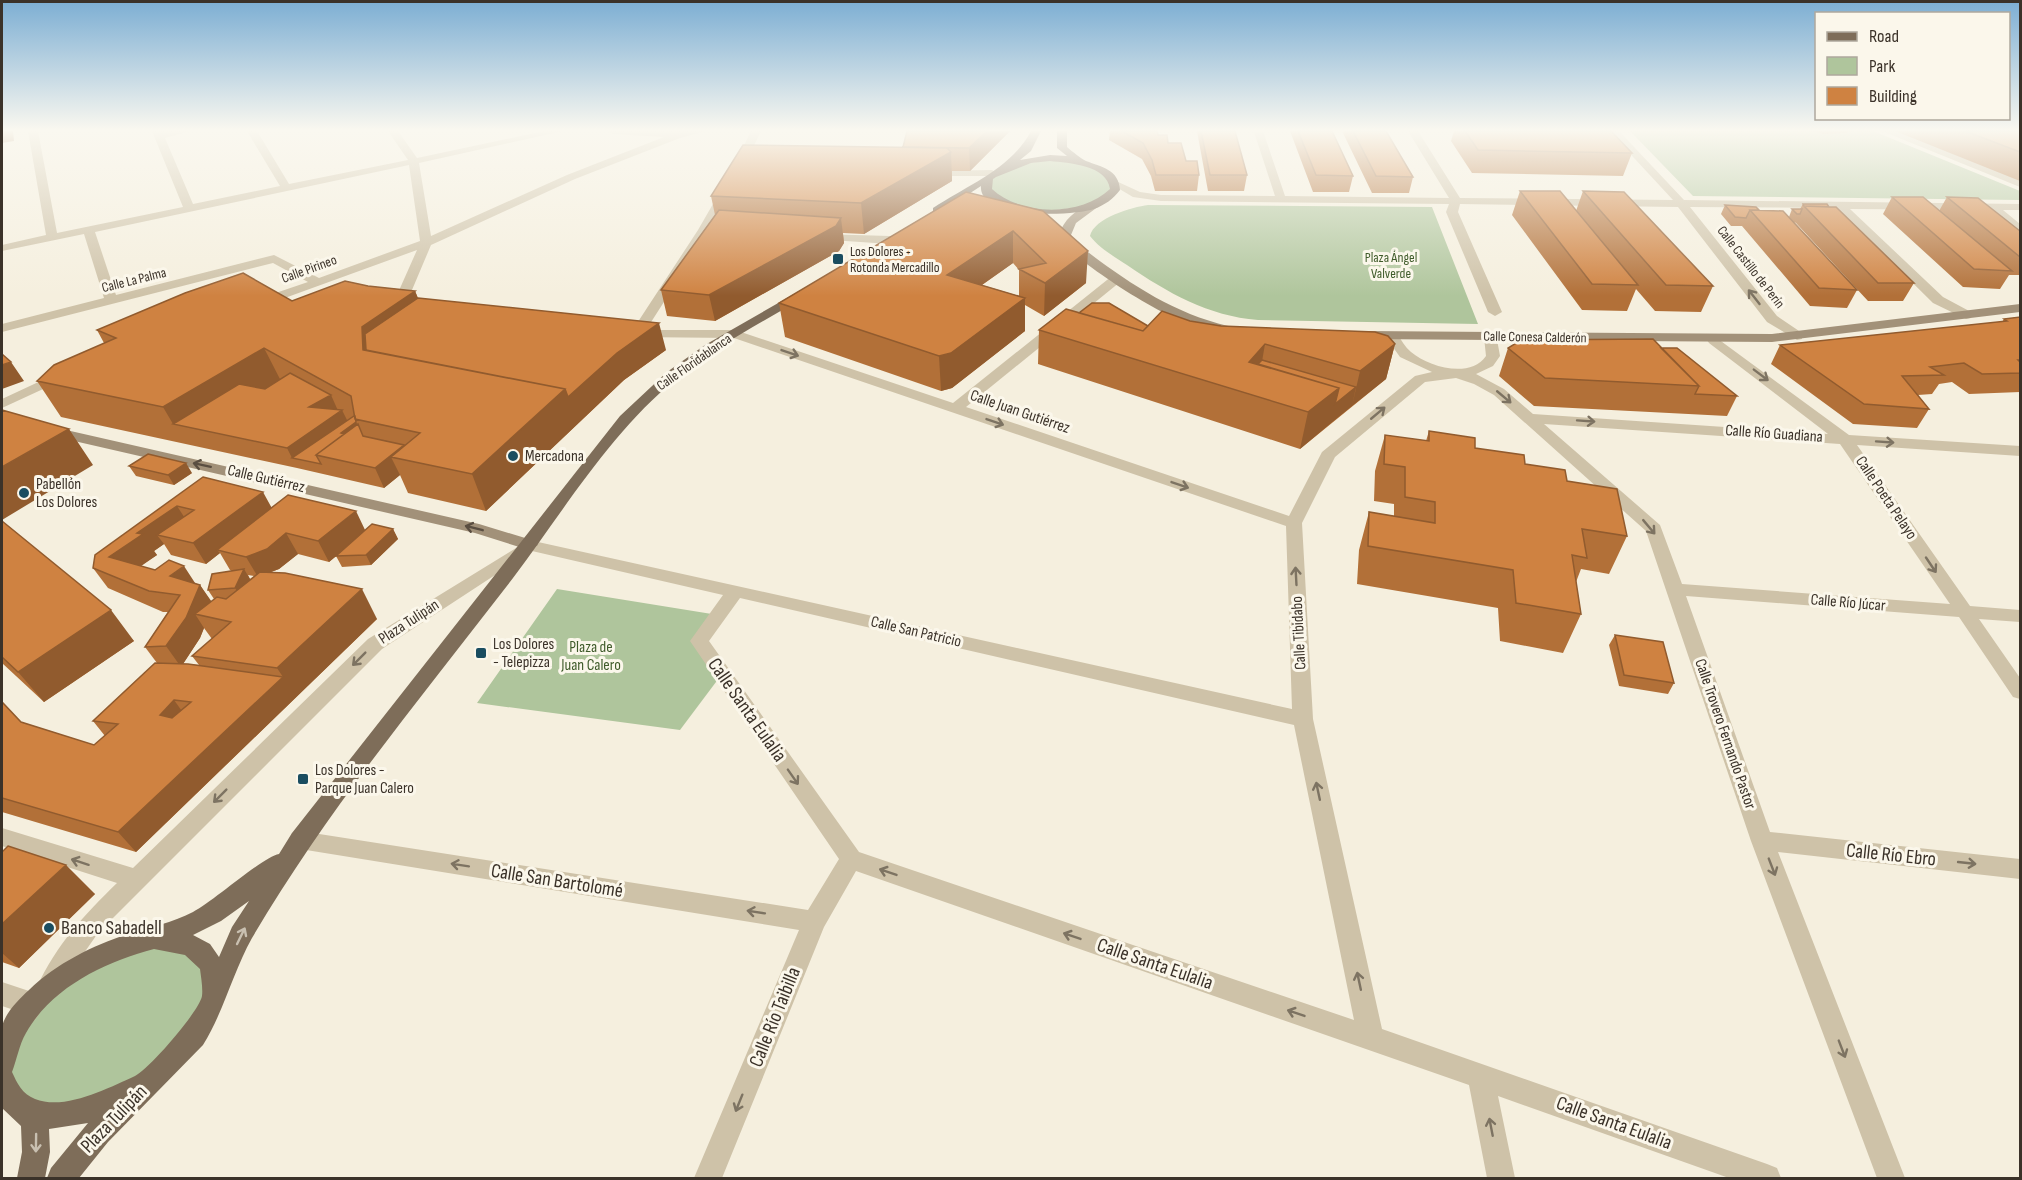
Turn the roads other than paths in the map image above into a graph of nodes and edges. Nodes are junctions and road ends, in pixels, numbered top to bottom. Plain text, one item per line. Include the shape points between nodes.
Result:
1 (43, 186) edge
2 (180, 186) edge
3 (295, 186) edge
4 (418, 186) edge
5 (551, 186) edge
6 (734, 186) edge
7 (975, 186) edge
8 (985, 186) edge
9 (1115, 186) edge
10 (1120, 186) edge
11 (1277, 186) edge
12 (1447, 186) edge
13 (1665, 186) edge
14 (286, 188) joint
15 (1281, 199) junction
16 (1456, 201) junction
17 (1681, 204) junction
18 (1840, 205) junction
19 (987, 206) edge
20 (1093, 206) junction
21 (1014, 207) junction
22 (1992, 207) junction
23 (2020, 207) edge
24 (189, 208) junction
25 (963, 209) edge
26 (2020, 229) edge
27 (88, 230) junction
28 (905, 231) edge
29 (808, 236) edge
30 (52, 237) junction
31 (890, 240) junction
32 (426, 243) junction
33 (1071, 245) junction
34 (2, 248) edge
35 (871, 252) edge
36 (334, 276) junction
37 (1116, 279) junction
38 (318, 282) junction
39 (356, 285) edge
40 (813, 287) edge
41 (111, 301) junction
42 (252, 306) edge
43 (398, 306) edge
44 (2020, 308) edge
45 (1495, 312) dead end
46 (1966, 315) junction
47 (2, 328) edge
48 (1239, 332) edge
49 (637, 334) junction
50 (735, 334) junction
51 (1357, 335) edge
52 (1392, 336) junction
53 (1797, 336) junction
54 (620, 337) edge
55 (1491, 337) junction
56 (1714, 340) junction
57 (77, 370) edge
58 (1452, 373) junction
59 (2, 404) edge
60 (955, 409) junction
61 (1527, 417) junction
62 (34, 428) edge
63 (1845, 439) junction
64 (2020, 451) edge
65 (1294, 523) junction
66 (529, 545) junction
67 (1675, 589) junction
68 (735, 592) junction
69 (1963, 612) junction
70 (2020, 616) edge
71 (2020, 692) edge
72 (1303, 719) junction
73 (2, 837) edge
74 (300, 840) junction
75 (1762, 842) junction
76 (850, 860) junction
77 (2020, 868) edge
78 (136, 879) junction
79 (814, 922) junction
80 (142, 941) junction
81 (2, 994) edge
82 (41, 996) junction
83 (208, 1009) junction
84 (2, 1035) edge
85 (1371, 1039) junction
86 (171, 1062) junction
87 (2, 1063) edge
88 (1481, 1076) junction
89 (2, 1081) edge
90 (15, 1108) edge
91 (31, 1179) edge
92 (61, 1179) edge
93 (708, 1179) edge
94 (1501, 1179) edge
95 (1767, 1179) edge
96 (1891, 1179) edge

1 - 30 street
2 - 24 street
3 - 14 street
4 - 32 street
5 - 32 street, Calle Pirineo
6 - 49 street via 709,231
7 - 25 main road via 927,220
8 - 21 main road via 989,194
9 - 20 main road via 1112,195
10 - 15 street via 1152,198
11 - 15 street
12 - 16 street
13 - 17 street, Calle Castillo de Perín
14 - 24 street
15 - 16 street
16 - 17 street
16 - 45 street via 1452,212
17 - 18 street
53 -> 17 street, Calle Castillo de Perín via 1772,319
18 - 22 street
18 - 46 street via 1938,300
19 - 21 main road
20 - 21 main road via 1054,212
20 - 33 main road via 1077,215 1067,228 1065,235
21 - 33 main road
22 - 23 street
22 - 26 street
24 - 27 street
27 - 30 street
27 - 41 street
28 - 31 main road
29 - 31 street
30 - 34 street
31 - 35 main road
32 - 36 street, Calle Pirineo
32 - 43 street
33 - 37 main road
36 - 38 street, Calle Pirineo
36 - 39 street
37 - 48 main road via 1180,316
37 - 60 street
38 - 41 street, Calle La Palma via 274,259
38 - 42 street, Calle Pirineo
40 - 50 main road, Calle Floridablanca
41 - 47 street, Calle La Palma
44 - 46 main road, Calle Conesa Calderón
46 - 53 main road, Calle Conesa Calderón
49 - 50 street, Calle Juan Gutiérrez
49 - 54 street, Calle Juan Gutiérrez
50 -> 60 street, Calle Juan Gutiérrez
50 - 66 main road, Calle Floridablanca via 672,375 625,419
51 - 52 main road, Calle Conesa Calderón
52 - 55 main road, Calle Conesa Calderón
52 - 58 street via 1398,348 1413,361
53 - 56 main road, Calle Conesa Calderón
55 - 56 main road, Calle Conesa Calderón
55 - 58 street, Calle Tibidabo via 1491,361 1471,371
56 -> 63 street, Calle Poeta Pelayo
57 - 59 street
58 -> 61 street, Calle Trovero Fernando Pastor via 1488,385
65 -> 58 street, Calle Tibidabo via 1328,455 1420,379
60 -> 65 street, Calle Juan Gutiérrez
61 -> 63 street, Calle Río Guadiana
61 -> 67 street, Calle Trovero Fernando Pastor via 1654,529
66 -> 62 main road, Calle Gutiérrez via 456,523
63 -> 64 street, Calle Río Guadiana
63 -> 69 street, Calle Poeta Pelayo
72 -> 65 street, Calle Tibidabo
66 - 68 street, Calle San Patricio
66 - 74 main road, Plaza Tulipán
66 -> 78 street, Plaza Tulipán via 375,644
67 - 69 street, Calle Río Júcar
67 - 75 street, Calle Trovero Fernando Pastor
68 - 72 street, Calle San Patricio
68 -> 76 street, Calle Santa Eulalia via 699,641
69 - 70 street, Calle Río Júcar
69 - 71 street, Calle Poeta Pelayo
85 -> 72 street, Calle Tibidabo
78 -> 73 street
79 -> 74 street, Calle San Bartolomé
74 - 80 main road, Plaza Tulipán via 258,880 220,908 189,926
83 -> 74 main road, Plaza Tulipán via 251,917
75 -> 77 street, Calle Río Ebro
75 -> 96 street, Calle Trovero Fernando Pastor
76 - 79 street, Calle Río Taibilla
85 -> 76 street, Calle Santa Eulalia
78 - 82 street, Plaza Tulipán via 76,941
79 -> 93 street, Calle Río Taibilla
80 - 82 main road, Plaza Tulipán via 90,960
80 - 83 main road, Plaza Tulipán via 174,940 198,949 205,956 214,973 214,994
81 - 82 street
82 - 84 street, Plaza Tulipán
82 - 87 main road, Plaza Tulipán via 12,1033
83 - 86 main road, Plaza Tulipán via 194,1036
85 - 88 street, Calle Santa Eulalia
86 - 90 main road, Plaza Tulipán via 140,1086 90,1109 52,1116
86 - 92 main road, Plaza Tulipán via 98,1132
94 -> 88 street
88 - 95 street, Calle Santa Eulalia
89 - 90 main road
90 -> 91 main road via 32,1117 38,1138

